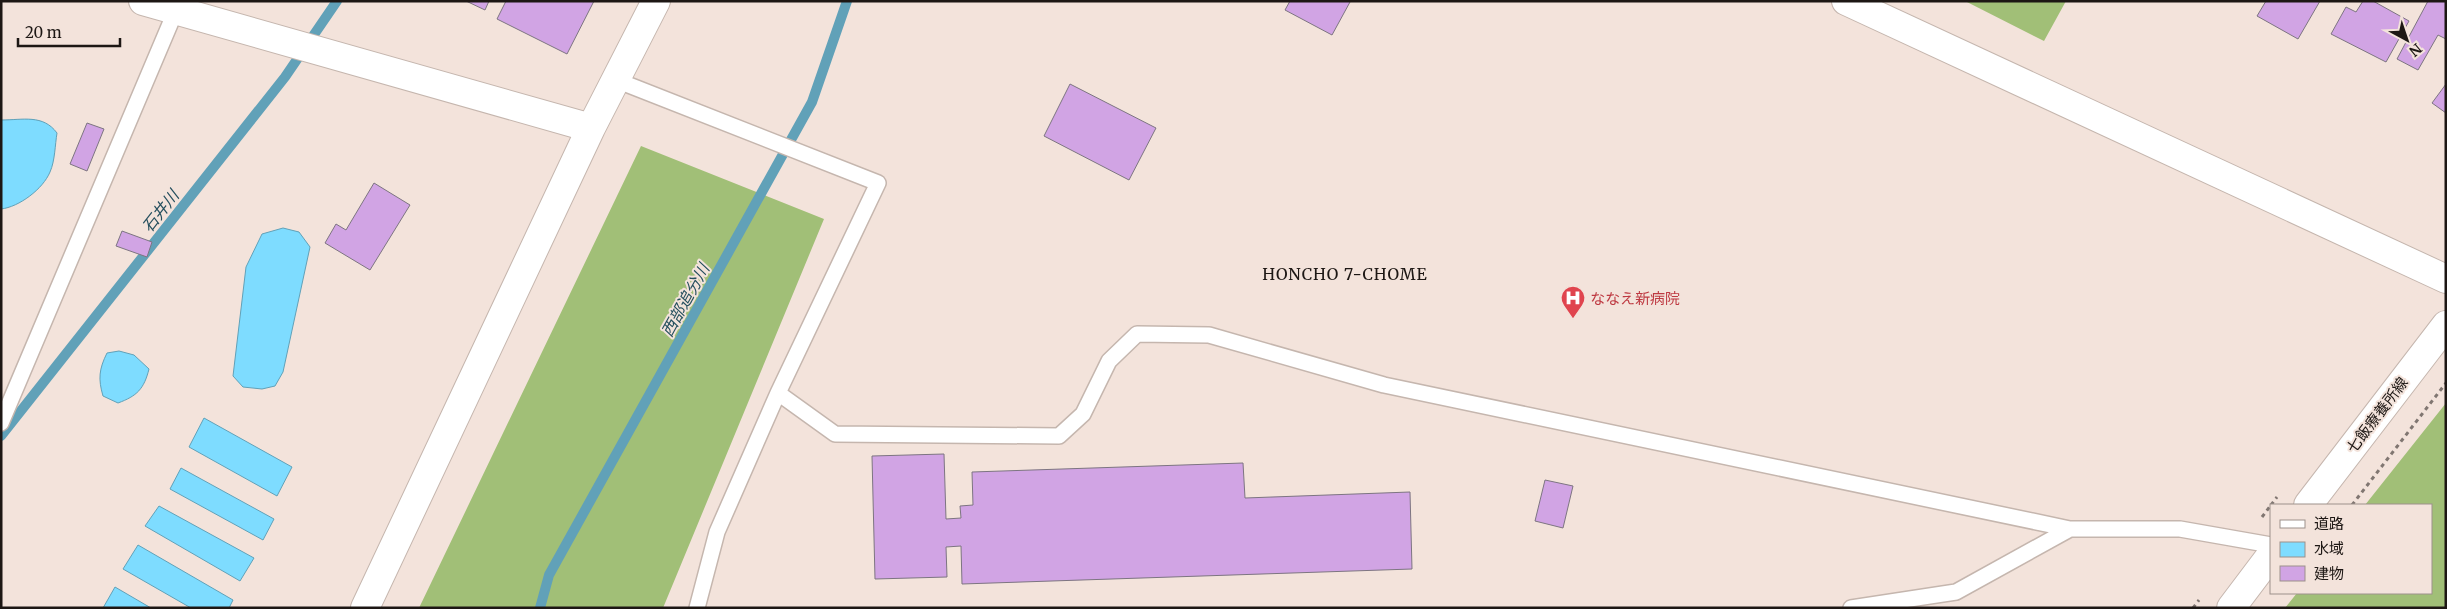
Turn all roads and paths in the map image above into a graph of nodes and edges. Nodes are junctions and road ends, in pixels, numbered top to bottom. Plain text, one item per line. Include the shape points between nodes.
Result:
1 (144, 1) edge
2 (656, 1) edge
3 (1846, 1) edge
4 (176, 10) junction
5 (616, 80) junction
6 (591, 128) junction
7 (2446, 279) edge
8 (2446, 325) edge
9 (2446, 383) edge
10 (778, 393) junction
11 (1, 423) edge
12 (2309, 504) edge
13 (2353, 504) edge
14 (2070, 529) junction
15 (2270, 545) edge
16 (2270, 555) edge
17 (365, 608) edge
18 (697, 608) edge
19 (1851, 608) edge
20 (2231, 608) edge

1 - 4 street
2 - 5 street
3 - 7 street
4 - 6 street
4 - 11 lane
5 - 6 street
5 - 10 lane via 878,183
6 - 17 street
8 - 12 street, 七飯療養所線
9 - 13 path
10 - 14 lane via 835,434 1059,436 1083,414 1109,361 1137,334 1210,335 1384,385
10 - 18 lane via 717,532
14 - 15 lane via 2180,529
14 - 19 lane via 1956,592
16 - 20 street

